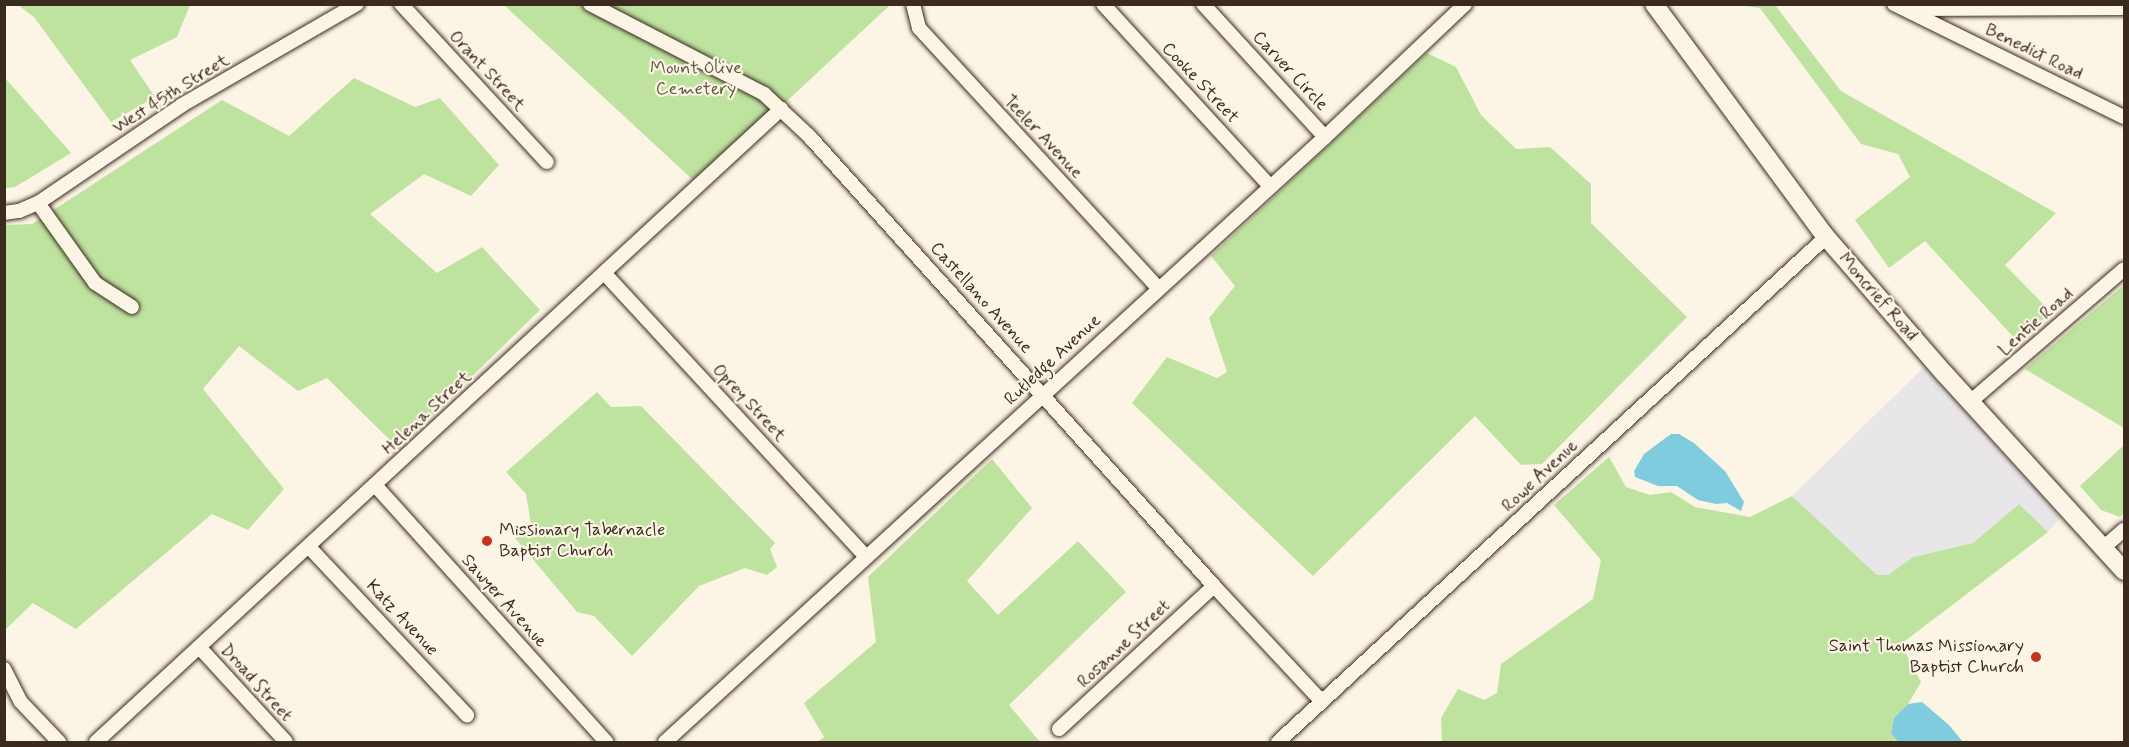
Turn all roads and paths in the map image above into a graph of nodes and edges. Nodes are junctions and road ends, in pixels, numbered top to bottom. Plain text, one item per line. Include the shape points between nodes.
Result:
1 (357, 4) edge
2 (401, 4) edge
3 (590, 4) edge
4 (913, 4) edge
5 (1103, 4) edge
6 (1203, 4) edge
7 (1465, 4) edge
8 (1654, 4) edge
9 (1900, 7) edge
10 (2124, 8) edge
11 (781, 109) junction
12 (2124, 117) edge
13 (1325, 136) junction
14 (546, 162) dead end
15 (1270, 186) junction
16 (38, 203) junction
17 (4, 213) edge
18 (1826, 237) junction
19 (2124, 269) edge
20 (604, 274) junction
21 (1158, 288) junction
22 (132, 307) dead end
23 (1044, 393) junction
24 (1970, 402) junction
25 (375, 485) junction
26 (2124, 530) edge
27 (309, 547) junction
28 (2103, 548) junction
29 (866, 557) junction
30 (2124, 571) edge
31 (1214, 586) junction
32 (200, 648) junction
33 (4, 669) edge
34 (1322, 702) junction
35 (467, 715) dead end
36 (1059, 729) dead end
37 (59, 742) edge
38 (96, 742) edge
39 (286, 742) edge
40 (606, 742) edge
41 (665, 742) edge
42 (1278, 742) edge

1 - 16 street, West 45th Street via 182,105
2 - 14 street, Orant Street
3 - 11 street, Castellano Avenue via 764,94
4 - 21 street, Teeler Avenue via 919,28
5 - 15 street, Cooke Street
6 - 13 street, Carver Circle
7 - 13 street, Rutledge Avenue
8 - 18 main road, Moncrief Road
9 - 10 street
9 - 12 street, Benedict Road
11 - 20 street, Helena Street
11 - 23 street, Castellano Avenue
13 - 15 street, Rutledge Avenue
15 - 21 street, Rutledge Avenue
16 - 17 street, West 45th Street
16 - 22 street via 95,283
18 - 24 main road, Moncrief Road
18 - 34 street, Rowe Avenue
19 - 24 street, Lentie Road
20 - 25 street, Helena Street
20 - 29 street, Oprey Street
21 - 23 street, Rutledge Avenue
23 - 29 street, Rutledge Avenue
23 - 31 street, Castellano Avenue
24 - 28 main road, Moncrief Road
25 - 27 street, Helena Street
25 - 40 street, Sawyer Avenue
26 - 28 street
27 - 32 street, Helena Street
27 - 35 street, Katz Avenue
28 - 30 main road, Moncrief Road
29 - 41 street, Rutledge Avenue
31 - 34 street, Castellano Avenue
31 - 36 street, Rosanne Street
32 - 38 street, Helena Street
32 - 39 street, Droad Street
33 - 37 street via 20,701
34 - 42 street, Rowe Avenue

